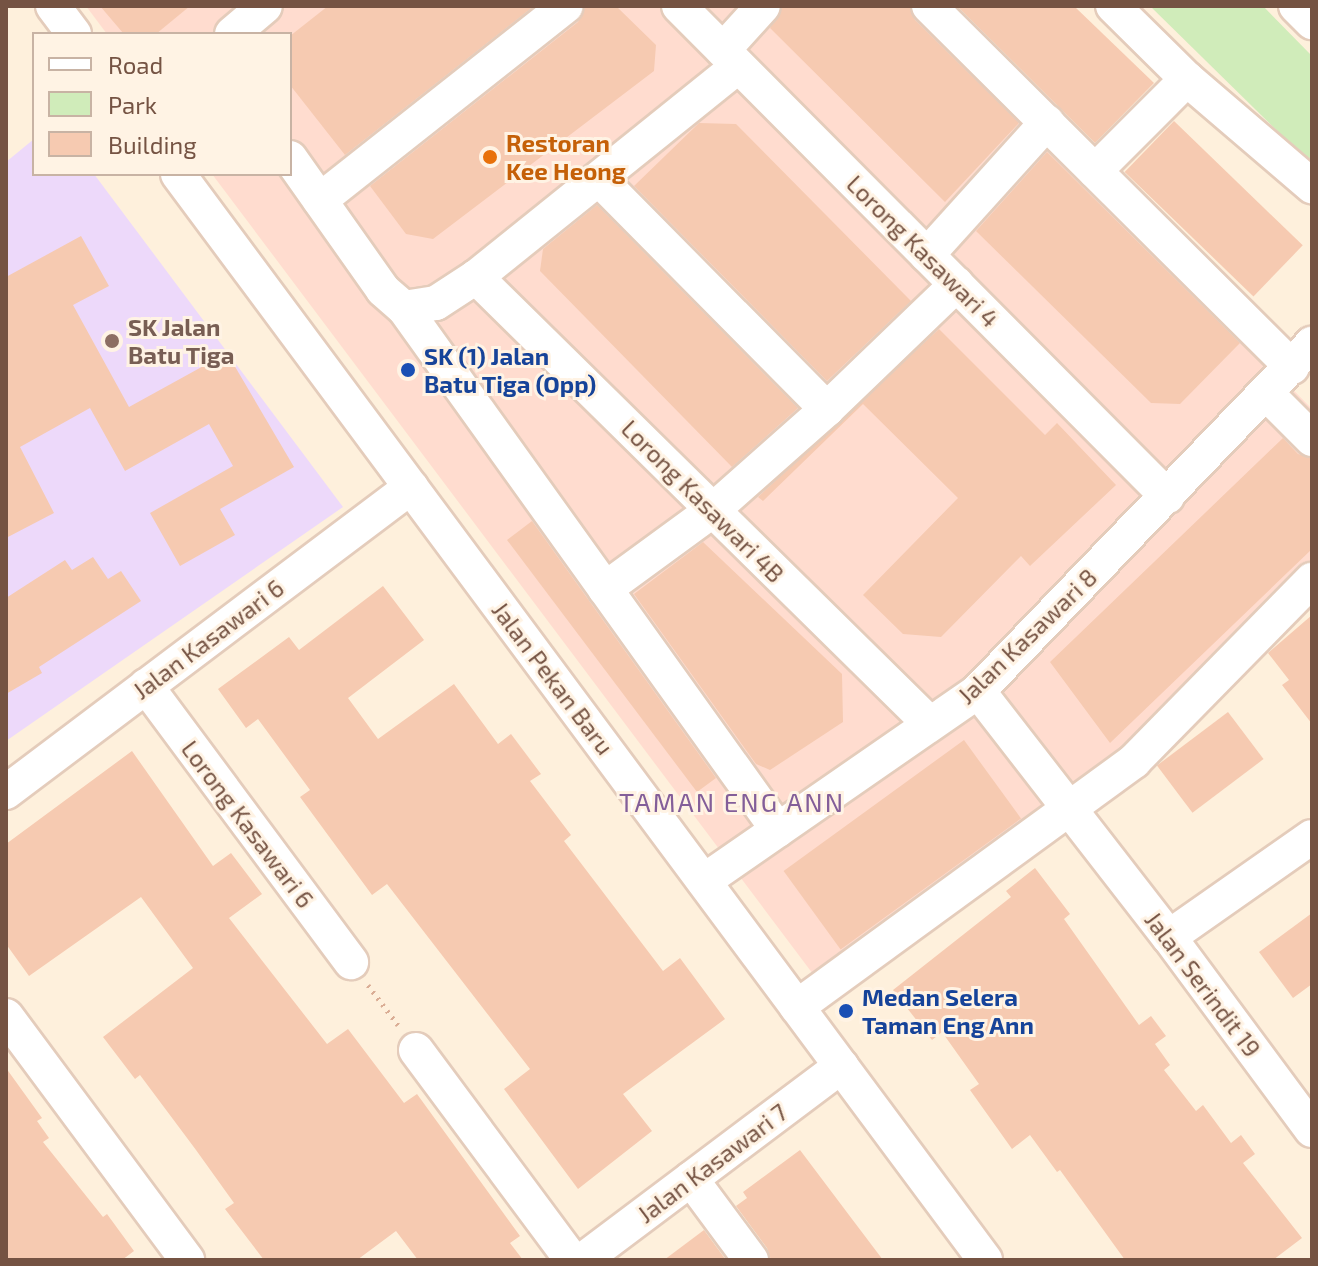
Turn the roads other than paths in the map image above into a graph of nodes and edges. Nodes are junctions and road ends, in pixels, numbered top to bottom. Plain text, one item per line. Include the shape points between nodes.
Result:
1 (53, 6) edge
2 (265, 6) edge
3 (566, 6) edge
4 (679, 6) edge
5 (763, 6) edge
6 (929, 6) edge
7 (1113, 6) edge
8 (1296, 6) edge
9 (1312, 22) edge
10 (72, 32) edge
11 (234, 32) edge
12 (730, 58) junction
13 (1187, 79) junction
14 (1047, 122) junction
15 (292, 161) edge
16 (1095, 171) junction
17 (179, 176) edge
18 (599, 179) junction
19 (1312, 186) edge
20 (320, 200) junction
21 (927, 255) junction
22 (476, 277) junction
23 (957, 284) junction
24 (404, 308) junction
25 (1302, 356) edge
26 (1266, 393) junction
27 (827, 409) junction
28 (1312, 439) edge
29 (411, 487) junction
30 (1167, 496) junction
31 (713, 510) junction
32 (1312, 580) edge
33 (605, 589) junction
34 (146, 686) junction
35 (978, 691) junction
36 (930, 724) junction
37 (6, 792) edge
38 (1071, 809) junction
39 (778, 830) junction
40 (1312, 837) edge
41 (704, 881) junction
42 (1169, 937) junction
43 (351, 962) road end
44 (797, 1007) junction
45 (6, 1016) edge
46 (416, 1050) road end
47 (841, 1066) junction
48 (1312, 1130) edge
49 (691, 1179) junction
50 (187, 1260) edge
51 (572, 1260) edge
52 (583, 1260) edge
53 (751, 1260) edge
54 (985, 1260) edge

1 - 10 street
2 - 11 street
3 - 20 street
4 - 12 street, Lorong Kasawari 4
5 - 12 street
6 - 14 street
7 - 13 street
8 - 9 street
12 - 18 street
12 - 21 street, Lorong Kasawari 4
13 - 16 street
13 - 19 street
14 - 16 street
14 - 21 street
15 - 20 street
16 - 25 street
17 - 29 street, Jalan Pekan Baru
18 - 22 street
18 - 27 street
20 - 24 street via 383,290
21 - 23 street, Lorong Kasawari 4
22 - 24 street via 436,303
22 - 31 street, Lorong Kasawari 4B
23 - 27 street
23 - 30 street, Lorong Kasawari 4
24 - 33 street
25 - 26 street, Jalan Kasawari 8
26 - 28 street
26 - 30 street, Jalan Kasawari 8
27 - 31 street
29 - 34 street, Jalan Kasawari 6
29 - 41 street, Jalan Pekan Baru
30 - 35 street, Jalan Kasawari 8
31 - 33 street
31 - 36 street, Lorong Kasawari 4B
32 - 38 street via 1134,761
33 - 39 street
34 - 37 street, Jalan Kasawari 6
34 - 43 street, Lorong Kasawari 6
35 - 36 street, Jalan Kasawari 8
35 - 38 street, Jalan Serindit 19
36 - 39 street, Jalan Kasawari 8
38 - 42 street, Jalan Serindit 19
38 - 44 street
39 - 41 street, Jalan Kasawari 8
40 - 42 street
41 - 44 street, Jalan Pekan Baru
42 - 48 street, Jalan Serindit 19
44 - 47 street, Jalan Pekan Baru
45 - 50 street
46 - 51 street
47 - 49 street, Jalan Kasawari 7
47 - 54 street, Jalan Pekan Baru
49 - 52 street, Jalan Kasawari 7
49 - 53 street

